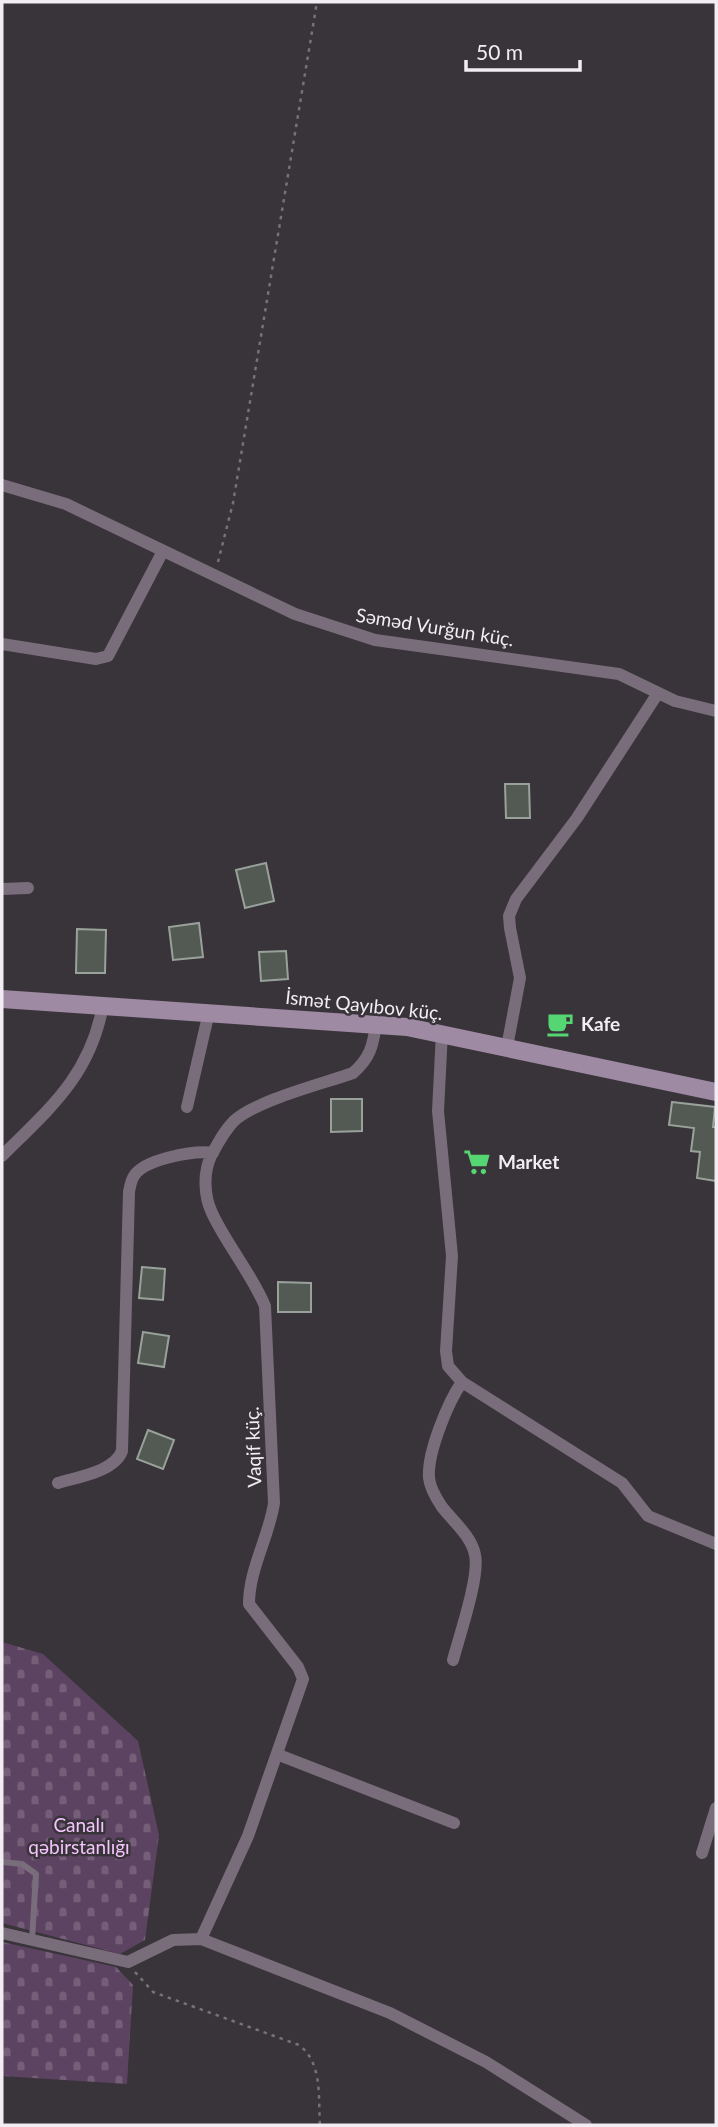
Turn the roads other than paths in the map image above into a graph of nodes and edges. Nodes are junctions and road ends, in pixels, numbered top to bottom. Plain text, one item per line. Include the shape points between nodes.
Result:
1 (2, 485) edge
2 (163, 551) junction
3 (2, 644) edge
4 (658, 693) junction
5 (716, 710) edge
6 (28, 888) dead end
7 (2, 889) edge
8 (2, 999) edge
9 (103, 1005) junction
10 (209, 1012) junction
11 (376, 1024) junction
12 (442, 1032) junction
13 (507, 1047) junction
14 (716, 1092) edge
15 (187, 1107) dead end
16 (213, 1153) junction
17 (2, 1156) edge
18 (462, 1382) junction
19 (58, 1483) dead end
20 (716, 1544) edge
21 (453, 1660) dead end
22 (279, 1755) junction
23 (716, 1808) edge
24 (454, 1823) dead end
25 (702, 1853) dead end
26 (2, 1862) edge
27 (2, 1933) edge
28 (201, 1939) junction
29 (32, 1940) junction
30 (586, 2125) edge

1 - 2 street, Səməd Vurğun küç. via 66,504
2 - 3 street via 108,656 96,659
2 - 4 street, Səməd Vurğun küç. via 334,629 375,640 605,672 634,679
4 - 5 street, Səməd Vurğun küç.
4 - 13 street via 509,915 520,978
6 - 7 street
8 - 9 street, İsmət Qayıbov küç.
9 - 10 street, İsmət Qayıbov küç.
9 - 17 street via 91,1051 76,1078
10 - 11 street, İsmət Qayıbov küç.
10 - 15 street
11 - 12 street, İsmət Qayıbov küç.
11 - 16 street, Vaqif küç. via 372,1049 353,1073 253,1108 236,1119
12 - 13 street, İsmət Qayıbov küç.
12 - 18 street via 438,1111 452,1256 446,1351 448,1366
13 - 14 street, İsmət Qayıbov küç.
16 - 19 street via 190,1151 141,1168 133,1177 122,1451 108,1466
16 - 22 street, Vaqif küç. via 205,1178 206,1199 265,1306 274,1503 249,1604 299,1667 303,1679
18 - 20 street via 622,1483 648,1516
18 - 21 street via 442,1418 429,1476 440,1504 476,1557
22 - 24 street
22 - 28 street, Vaqif küç.
23 - 25 street
26 - 29 lane via 22,1864 36,1874
27 - 29 street
28 - 29 street via 173,1940 128,1962
28 - 30 street via 390,2013 486,2062

